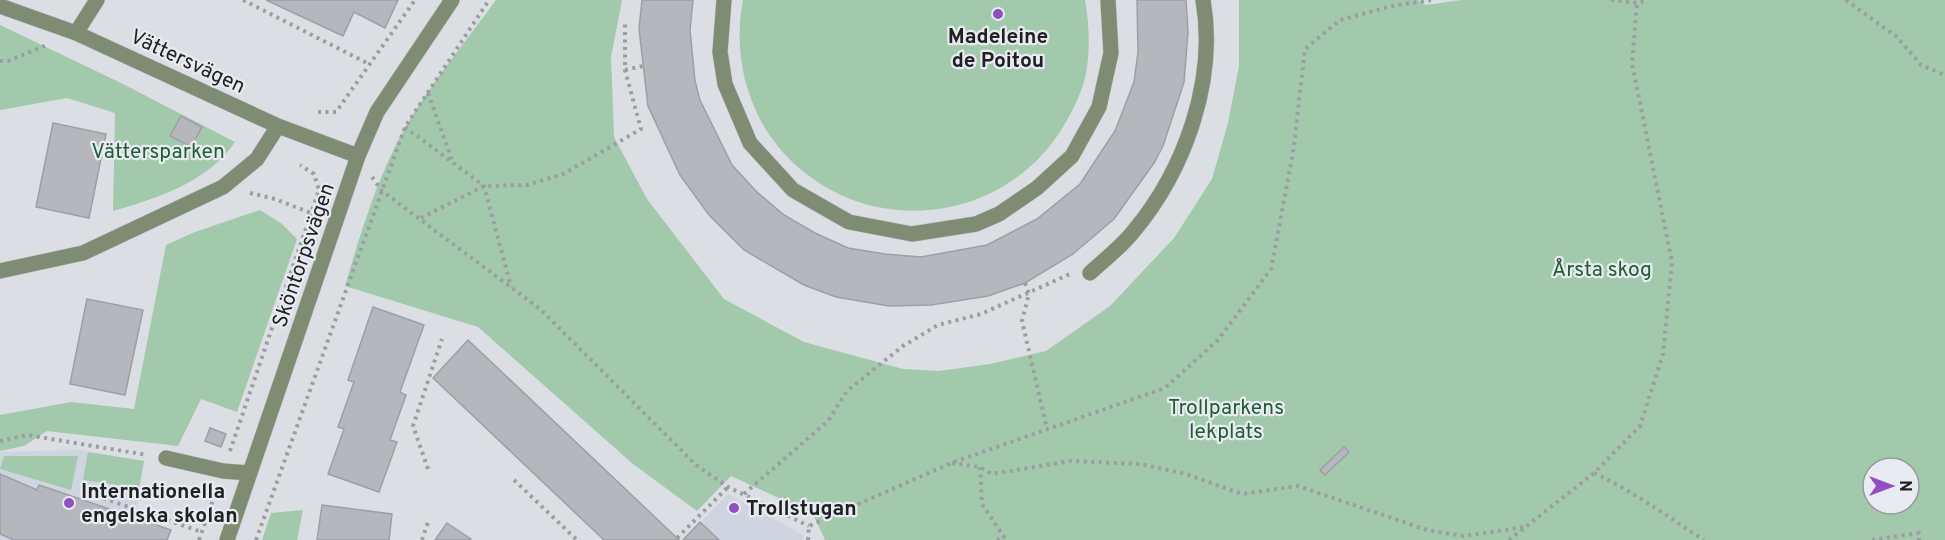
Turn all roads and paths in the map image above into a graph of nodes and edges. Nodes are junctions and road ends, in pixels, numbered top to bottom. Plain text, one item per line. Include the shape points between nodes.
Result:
1 (97, 0) edge
2 (243, 0) edge
3 (415, 0) edge
4 (452, 0) edge
5 (489, 0) edge
6 (724, 0) edge
7 (1108, 0) edge
8 (1203, 0) edge
9 (1431, 0) edge
10 (1611, 0) edge
11 (1648, 0) edge
12 (1846, 0) edge
13 (1637, 3) junction
14 (0, 6) edge
15 (625, 20) dead end
16 (76, 33) junction
17 (0, 61) edge
18 (369, 64) junction
19 (643, 66) dead end
20 (625, 70) junction
21 (1945, 75) edge
22 (428, 93) dead end
23 (318, 112) dead end
24 (278, 126) junction
25 (405, 127) junction
26 (358, 156) junction
27 (454, 163) junction
28 (300, 165) dead end
29 (484, 186) junction
30 (223, 187) junction
31 (382, 191) junction
32 (311, 213) junction
33 (421, 218) junction
34 (0, 271) edge
35 (1090, 273) joint
36 (1025, 283) dead end
37 (512, 287) junction
38 (1029, 294) junction
39 (442, 339) dead end
40 (1047, 429) junction
41 (0, 441) edge
42 (166, 458) joint
43 (951, 463) junction
44 (980, 467) junction
45 (428, 469) dead end
46 (223, 471) junction
47 (249, 473) junction
48 (1594, 473) junction
49 (514, 480) dead end
50 (728, 487) junction
51 (82, 491) dead end
52 (744, 494) junction
53 (429, 519) dead end
54 (809, 525) junction
55 (1525, 527) junction
56 (202, 532) junction
57 (677, 538) dead end
58 (1005, 538) edge
59 (199, 540) edge
60 (227, 540) edge
61 (256, 540) edge
62 (422, 540) edge
63 (577, 540) edge
64 (808, 540) edge
65 (997, 540) edge
66 (1509, 540) edge
67 (1704, 540) edge
68 (1872, 540) edge
69 (1919, 540) edge

1 - 16 street
2 - 18 path
3 - 18 path
4 - 26 street, Sköntorpsvägen via 377,112
5 - 25 path
6 - 7 street via 720,52 725,84 750,143 793,190 849,222 912,234 975,224 999,214 1072,156 1099,107 1111,53
8 - 35 street via 1204,74 1191,131 1160,195 1133,233
9 - 40 path via 1340,20 1305,49 1293,153 1271,269 1218,340 1165,387
10 - 13 path
11 - 13 path
12 - 21 path via 1897,37 1921,66
13 - 48 path via 1632,63 1672,262 1662,354 1640,426
14 - 16 street, Vättersvägen
15 - 20 path
16 - 17 path
16 - 24 street, Vättersvägen
18 - 23 path via 336,112
19 - 20 path
20 - 29 path via 641,129 563,174 527,185
22 - 27 path
24 - 26 street, Vättersvägen
24 - 30 street via 257,159
25 - 27 path
25 - 31 path
26 - 47 street, Sköntorpsvägen
27 - 29 path
28 - 32 path via 314,174 319,190
29 - 33 path
29 - 37 path
30 - 32 path via 275,199
30 - 34 street via 83,253
31 - 33 path
31 - 61 path
32 - 46 path
33 - 37 path
35 - 38 path via 1073,272
36 - 38 path
37 - 50 path via 540,309 696,465
38 - 40 path via 1022,321
38 - 52 path via 981,314 938,325 903,346 848,391 828,421
39 - 45 path via 413,426
40 - 43 path
41 - 42 path via 28,435
42 - 46 street
43 - 44 path
43 - 54 path
44 - 55 path via 993,474 1071,461 1141,464 1186,474 1242,494 1298,486 1427,530 1463,536
44 - 58 path via 982,504
46 - 47 street
46 - 56 path
47 - 60 street, Sköntorpsvägen
48 - 55 path
48 - 67 path via 1630,490
49 - 63 path
50 - 52 path
50 - 57 path
51 - 56 path
52 - 54 path
53 - 62 path
54 - 64 path
55 - 66 path
56 - 59 path
58 - 65 path
68 - 69 path via 1919,532

